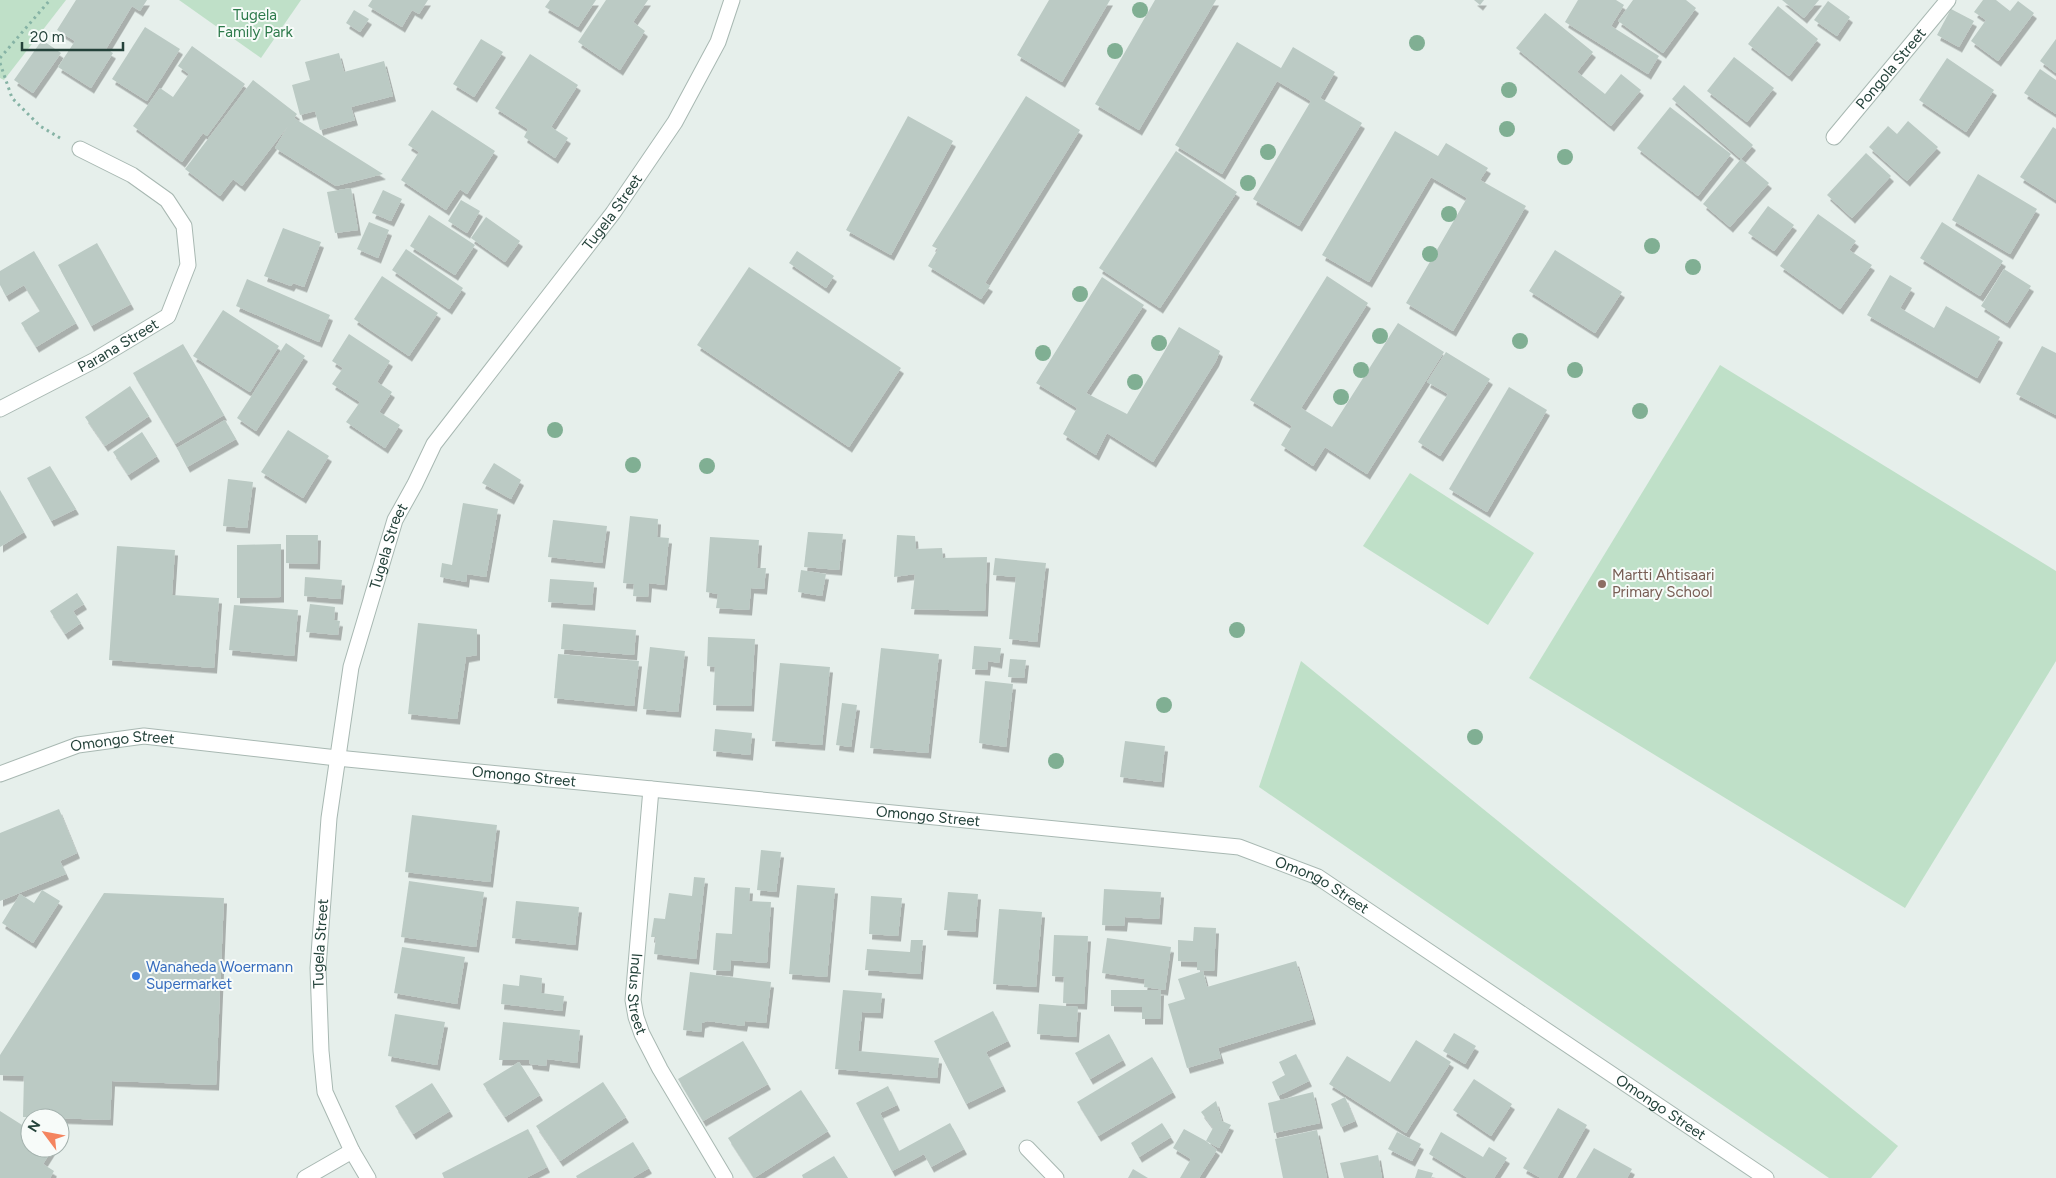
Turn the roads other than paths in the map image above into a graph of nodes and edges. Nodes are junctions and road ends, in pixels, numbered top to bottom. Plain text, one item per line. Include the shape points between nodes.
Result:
1 (732, 0) edge
2 (1948, 0) edge
3 (1834, 137) dead end
4 (80, 150) road end
5 (0, 409) edge
6 (337, 758) junction
7 (0, 774) edge
8 (651, 789) junction
9 (1027, 1148) dead end
10 (352, 1151) junction
11 (305, 1178) edge
12 (368, 1178) edge
13 (725, 1178) edge
14 (1056, 1178) edge
15 (1766, 1178) edge

1 - 6 street, Tugela Street via 718,42 675,122 613,213 434,444 394,520 351,667
2 - 3 street, Pongola Street
4 - 5 street, Parana Street via 132,175 168,200 184,226 188,265 168,316 94,360
6 - 7 street, Omongo Street via 144,736 78,745
6 - 8 street, Omongo Street
6 - 10 street, Tugela Street via 329,818 318,968 321,1051 325,1092
8 - 13 street, Indus Street via 633,1000 636,1017 660,1069
8 - 15 street, Omongo Street via 1239,847 1318,877
9 - 14 street
10 - 11 street
10 - 12 street, Tugela Street

